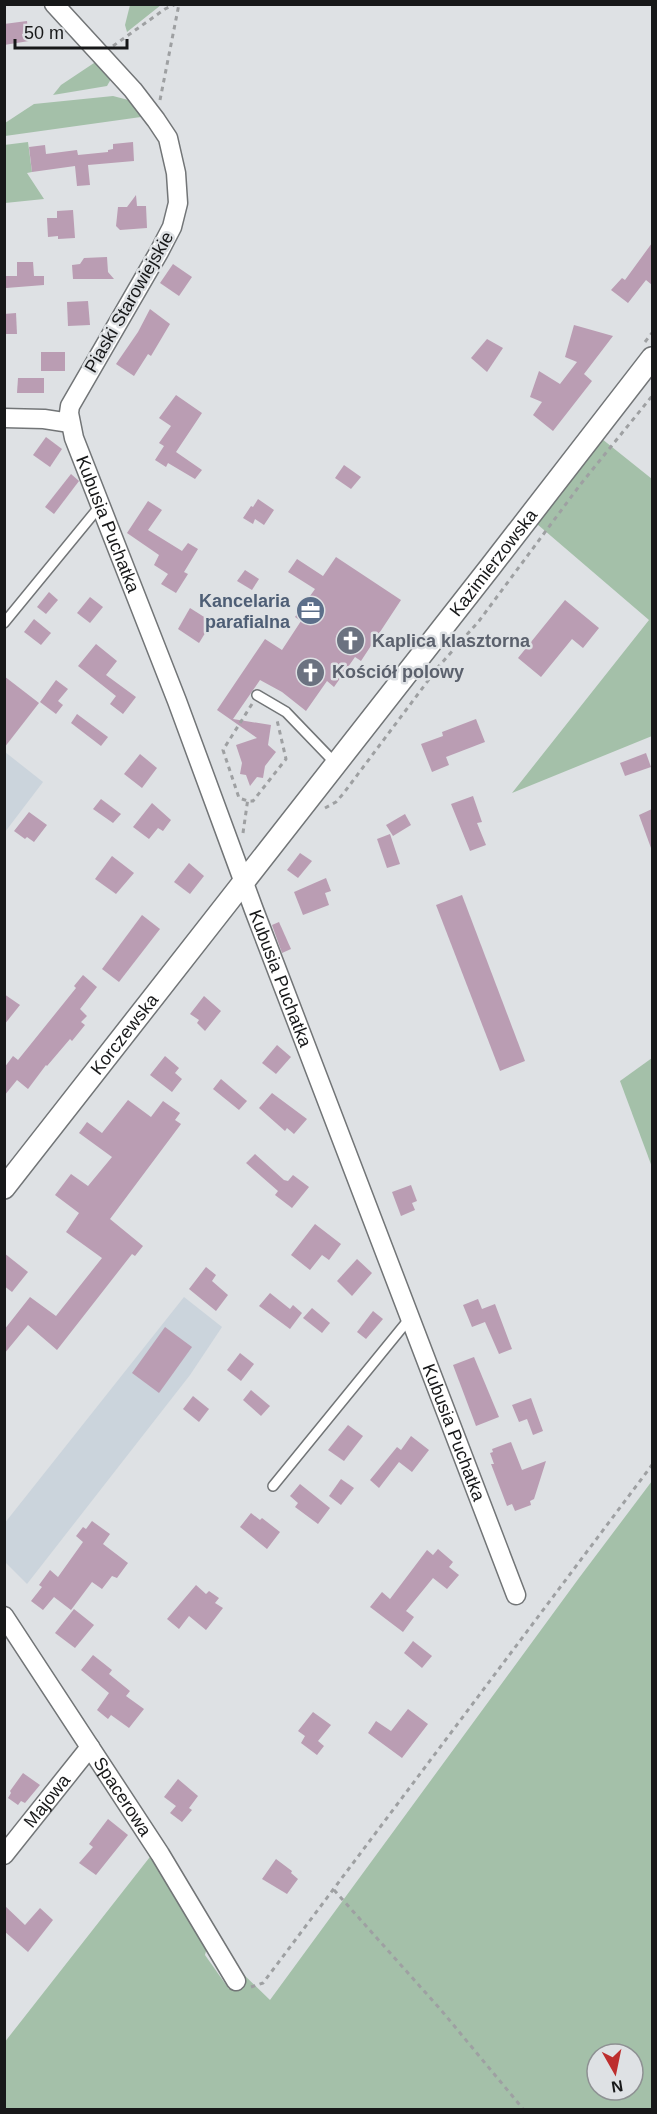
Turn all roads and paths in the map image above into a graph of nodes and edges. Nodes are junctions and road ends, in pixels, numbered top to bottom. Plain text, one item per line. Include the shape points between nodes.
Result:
1 (54, 4) edge
2 (178, 4) edge
3 (100, 52) junction
4 (156, 120) junction
5 (652, 358) edge
6 (652, 396) edge
7 (4, 418) edge
8 (70, 423) junction
9 (100, 506) junction
10 (4, 623) edge
11 (257, 695) joint
12 (274, 706) junction
13 (337, 765) junction
14 (248, 800) junction
15 (321, 810) dead end
16 (240, 840) dead end
17 (245, 881) junction
18 (4, 1188) edge
19 (410, 1318) junction
20 (652, 1465) edge
21 (273, 1486) dead end
22 (516, 1595) dead end
23 (4, 1616) edge
24 (90, 1747) junction
25 (4, 1855) edge
26 (334, 1890) junction
27 (236, 1981) dead end
28 (263, 1983) dead end
29 (524, 2109) edge

1 - 3 street, Piaski Starowiejskie
2 - 3 path
2 - 4 path
3 - 4 street, Piaski Starowiejskie
4 - 8 street, Piaski Starowiejskie via 168,138 176,173 178,203 172,227 70,406
5 - 13 street, Kazimierzowska
6 - 15 path via 336,802
7 - 8 street
8 - 9 street, Kubusia Puchatka
9 - 10 lane
9 - 17 street, Kubusia Puchatka
11 - 12 lane
11 - 14 path via 223,750 239,798
12 - 13 lane via 286,712
12 - 14 path via 286,759 253,801
13 - 17 street, Kazimierzowska
14 - 16 path
17 - 18 street, Korczewska
17 - 19 street, Kubusia Puchatka
19 - 21 lane
19 - 22 street, Kubusia Puchatka
20 - 26 path
23 - 24 street, Spacerowa
24 - 25 street, Majowa
24 - 27 street, Spacerowa
26 - 28 path
26 - 29 path

